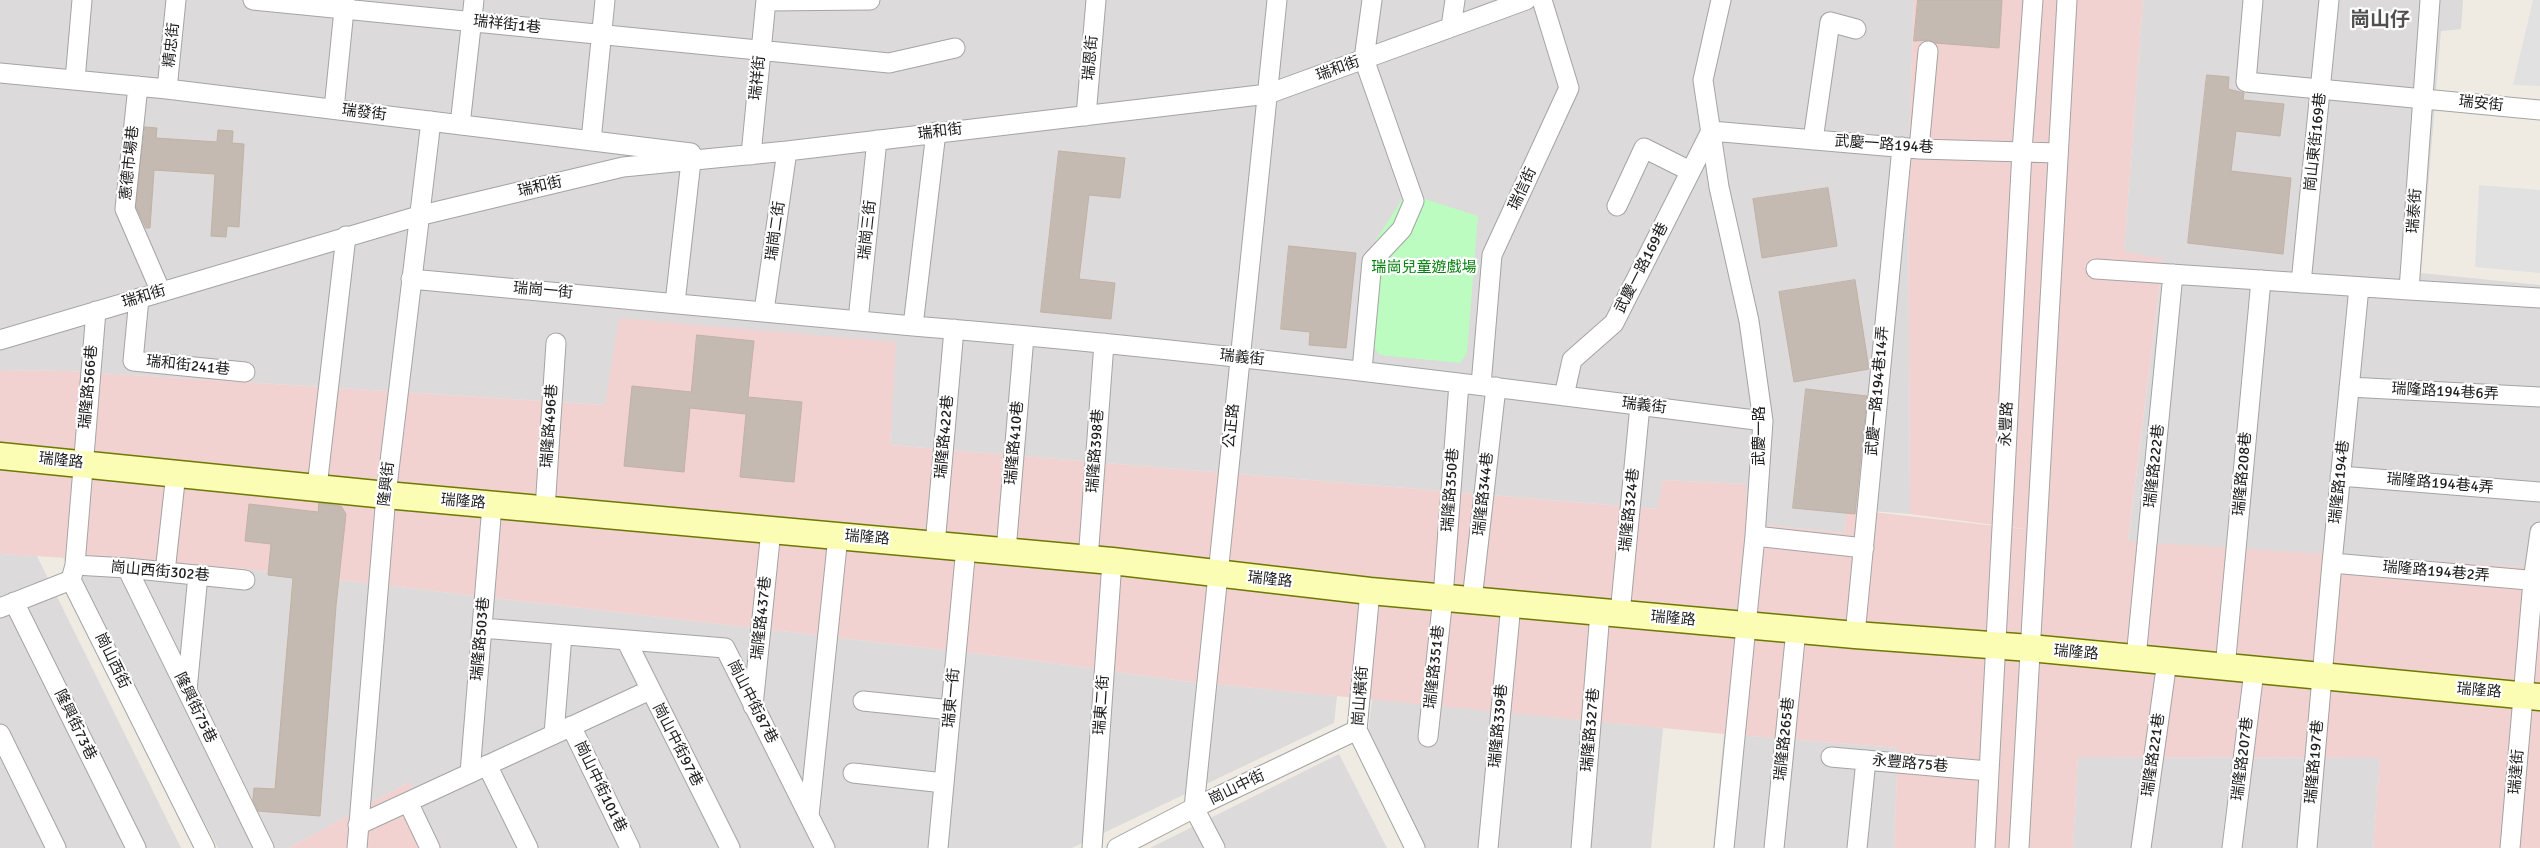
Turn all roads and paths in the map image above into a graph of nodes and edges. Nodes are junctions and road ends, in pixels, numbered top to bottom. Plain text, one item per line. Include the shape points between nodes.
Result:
1 (82, 0) edge
2 (176, 0) edge
3 (253, 0) edge
4 (474, 0) edge
5 (605, 0) edge
6 (766, 0) edge
7 (870, 0) edge
8 (1096, 0) edge
9 (1277, 0) edge
10 (1372, 0) edge
11 (1454, 0) edge
12 (1526, 0) edge
13 (1542, 0) edge
14 (1721, 0) edge
15 (2033, 0) edge
16 (2068, 0) edge
17 (2253, 0) edge
18 (2329, 0) edge
19 (2430, 0) edge
20 (344, 4) edge
21 (472, 21) junction
22 (1451, 27) junction
23 (1856, 29) dead end
24 (602, 34) junction
25 (955, 48) dead end
26 (761, 49) junction
27 (1928, 51) dead end
28 (1364, 59) junction
29 (0, 73) edge
30 (75, 80) junction
31 (138, 86) junction
32 (167, 89) junction
33 (2321, 90) junction
34 (1268, 94) junction
35 (2423, 99) junction
36 (334, 109) junction
37 (2540, 110) edge
38 (1086, 116) junction
39 (431, 121) junction
40 (460, 125) junction
41 (1711, 131) junction
42 (936, 132) junction
43 (877, 140) junction
44 (1813, 140) junction
45 (591, 141) junction
46 (1910, 148) junction
47 (787, 151) junction
48 (2022, 151) junction
49 (2058, 153) junction
50 (751, 155) junction
51 (727, 157) junction
52 (691, 161) junction
53 (1690, 171) junction
54 (1617, 206) dead end
55 (418, 216) junction
56 (346, 236) junction
57 (2096, 269) dead end
58 (2173, 274) junction
59 (411, 279) junction
60 (2262, 280) junction
61 (2302, 283) junction
62 (2359, 287) junction
63 (2409, 290) junction
64 (160, 292) junction
65 (139, 298) junction
66 (2540, 298) edge
67 (675, 303) junction
68 (96, 311) junction
69 (764, 311) junction
70 (858, 320) junction
71 (913, 326) junction
72 (954, 329) junction
73 (1024, 336) junction
74 (0, 340) edge
75 (556, 343) dead end
76 (1104, 343) junction
77 (1240, 358) junction
78 (1362, 370) junction
79 (245, 372) dead end
80 (1459, 383) junction
81 (1489, 386) junction
82 (2349, 386) junction
83 (1564, 396) junction
84 (2540, 397) edge
85 (1640, 405) junction
86 (1764, 421) junction
87 (0, 456) edge
88 (83, 463) junction
89 (176, 473) junction
90 (2340, 476) junction
91 (317, 487) junction
92 (2540, 492) edge
93 (386, 494) junction
94 (492, 505) junction
95 (545, 509) junction
96 (771, 530) junction
97 (2540, 532) edge
98 (838, 536) junction
99 (1755, 536) junction
100 (935, 545) junction
101 (966, 547) junction
102 (1864, 548) junction
103 (1006, 552) junction
104 (1100, 560) junction
105 (2332, 563) junction
106 (127, 568) junction
107 (165, 572) junction
108 (73, 573) junction
109 (198, 575) junction
110 (1216, 575) junction
111 (244, 580) dead end
112 (2536, 581) edge
113 (1370, 591) junction
114 (1443, 597) junction
115 (1472, 600) junction
116 (1511, 604) junction
117 (7, 605) edge
118 (1610, 613) junction
119 (1746, 626) junction
120 (482, 628) junction
121 (1796, 630) junction
122 (562, 635) junction
123 (1855, 636) junction
124 (626, 640) junction
125 (1995, 646) junction
126 (2030, 648) junction
127 (2136, 658) junction
128 (2167, 661) junction
129 (2225, 668) junction
130 (2254, 670) junction
131 (2323, 677) junction
132 (650, 690) junction
133 (187, 691) junction
134 (2532, 696) edge
135 (863, 701) dead end
136 (754, 706) junction
137 (951, 710) junction
138 (571, 726) junction
139 (1357, 730) junction
140 (0, 734) edge
141 (554, 734) junction
142 (1428, 737) dead end
143 (1831, 757) dead end
144 (1866, 760) junction
145 (487, 765) junction
146 (1988, 771) junction
147 (470, 773) junction
148 (853, 773) dead end
149 (944, 783) junction
150 (408, 802) junction
151 (1194, 808) junction
152 (809, 816) junction
153 (358, 825) junction
154 (56, 848) edge
155 (136, 848) edge
156 (204, 848) edge
157 (264, 848) edge
158 (357, 848) edge
159 (430, 848) edge
160 (528, 848) edge
161 (630, 848) edge
162 (730, 848) edge
163 (826, 848) edge
164 (938, 848) edge
165 (1092, 848) edge
166 (1117, 848) edge
167 (1215, 848) edge
168 (1415, 848) edge
169 (1488, 848) edge
170 (1581, 848) edge
171 (1724, 848) edge
172 (1774, 848) edge
173 (1857, 848) edge
174 (1985, 848) edge
175 (2019, 848) edge
176 (2141, 848) edge
177 (2232, 848) edge
178 (2308, 848) edge
179 (2510, 848) edge

1 - 30 street
2 - 32 street, 精忠街
3 - 20 street, 瑞祥街1巷
4 - 21 street
5 - 24 street
6 - 7 street
6 - 26 street, 瑞祥街
8 - 38 street, 瑞恩街
9 - 34 street, 公正路
10 - 28 street
11 - 22 street
12 - 22 street, 瑞和街
13 - 81 street, 瑞信街 via 1570,88 1492,255
14 - 41 street, 武慶一路 via 1703,80
15 - 48 street, 永豐路
16 - 49 street
17 - 33 street, 瑞安街 via 2246,82
18 - 33 street, 崗山東街169巷
19 - 35 street, 瑞泰街
20 - 21 street, 瑞祥街1巷
20 - 36 street
21 - 24 street, 瑞祥街1巷
21 - 40 street
22 - 28 street, 瑞和街
23 - 44 street via 1830,22
24 - 26 street, 瑞祥街1巷
24 - 45 street
25 - 26 street, 瑞祥街1巷 via 890,63
26 - 50 street, 瑞祥街
27 - 46 street, 武慶一路194巷14弄
28 - 34 street, 瑞和街
28 - 78 street via 1414,201 1402,230 1372,261
29 - 30 street, 瑞發街
30 - 31 street, 瑞發街
31 - 32 street, 瑞發街
31 - 64 street, 憲德市場巷 via 125,209
32 - 36 street, 瑞發街
33 - 35 street, 瑞安街
33 - 61 street, 崗山東街169巷
34 - 38 street, 瑞和街
34 - 77 street, 公正路
35 - 37 street, 瑞安街
35 - 63 street, 瑞泰街
36 - 39 street, 瑞發街
38 - 42 street, 瑞和街
39 - 40 street, 瑞發街
39 - 55 street, 隆興街
40 - 45 street, 瑞發街
41 - 44 street, 武慶一路194巷
41 - 53 street, 武慶一路169巷
41 - 86 street, 武慶一路 via 1719,187 1749,321
42 - 43 street, 瑞和街
42 - 71 street
43 - 47 street, 瑞和街
43 - 70 street, 瑞崗三街
44 - 46 street, 武慶一路194巷
45 - 51 street, 瑞發街
46 - 48 street, 武慶一路194巷
46 - 102 street, 武慶一路194巷14弄
47 - 50 street, 瑞和街
47 - 69 street, 瑞崗二街
48 - 49 street, 武慶一路194巷
48 - 125 street, 永豐路
49 - 126 street
50 - 51 street, 瑞和街
51 - 52 street, 瑞和街
52 - 55 street, 瑞和街 via 623,167
52 - 67 street
53 - 54 street via 1644,148
53 - 83 street, 武慶一路169巷 via 1614,323 1572,360
55 - 56 street, 瑞和街
55 - 59 street, 隆興街
56 - 64 street, 瑞和街
56 - 91 street
57 - 58 street
58 - 60 street
58 - 127 street, 瑞隆路222巷
59 - 67 street, 瑞崗一街
59 - 93 street, 隆興街
60 - 61 street
60 - 129 street, 瑞隆路208巷
61 - 62 street
62 - 63 street
62 - 82 street, 瑞隆路194巷
63 - 66 street
64 - 65 street, 瑞和街
65 - 68 street, 瑞和街
65 - 79 street, 瑞和街241巷 via 133,361
67 - 69 street, 瑞崗一街
68 - 74 street, 瑞和街
68 - 88 street, 瑞隆路566巷
69 - 70 street, 瑞崗一街
70 - 71 street, 瑞崗一街
71 - 72 street, 瑞義街
72 - 73 street, 瑞義街
72 - 100 street, 瑞隆路422巷
73 - 76 street, 瑞義街
73 - 103 street, 瑞隆路410巷
75 - 95 street, 瑞隆路496巷
76 - 77 street, 瑞義街
76 - 104 street, 瑞隆路398巷
77 - 78 street, 瑞義街
77 - 110 street, 公正路
78 - 80 street, 瑞義街
80 - 81 street, 瑞義街
80 - 114 street, 瑞隆路350巷
81 - 83 street, 瑞義街
81 - 115 street, 瑞隆路344巷
82 - 84 street, 瑞隆路194巷6弄
82 - 90 street, 瑞隆路194巷
83 - 85 street, 瑞義街
85 - 86 street, 瑞義街
85 - 118 street, 瑞隆路324巷
86 - 99 street, 武慶一路
87 - 88 street, 瑞隆路
88 - 89 street, 瑞隆路
88 - 108 street
89 - 91 street, 瑞隆路
89 - 107 street
90 - 92 street, 瑞隆路194巷4弄
90 - 105 street, 瑞隆路194巷
91 - 93 street, 瑞隆路
93 - 94 street, 瑞隆路
93 - 153 street, 隆興街
94 - 95 street, 瑞隆路
94 - 120 street, 瑞隆路503巷
95 - 96 street, 瑞隆路
96 - 98 street, 瑞隆路
96 - 136 street, 瑞隆路437巷
97 - 112 street, 瑞達街
98 - 100 street, 瑞隆路
98 - 152 street
99 - 102 street
99 - 119 street, 武慶一路
100 - 101 street, 瑞隆路
101 - 103 street, 瑞隆路
101 - 137 street, 瑞東一街
102 - 123 street, 武慶一路194巷14弄
103 - 104 street, 瑞隆路
104 - 110 street, 瑞隆路
104 - 165 street, 瑞東二街
105 - 112 street, 瑞隆路194巷2弄
105 - 131 street, 瑞隆路194巷
106 - 107 street, 崗山西街302巷
106 - 108 street, 崗山西街302巷
106 - 133 street, 隆興街75巷
107 - 109 street, 崗山西街302巷
108 - 117 street
108 - 156 street, 崗山西街
109 - 111 street, 崗山西街302巷
109 - 133 street
110 - 113 street, 瑞隆路
110 - 151 street, 公正路
112 - 134 street, 瑞達街
113 - 114 street, 瑞隆路
113 - 139 street, 崗山橫街
114 - 115 street, 瑞隆路
114 - 142 street, 瑞隆路351巷
115 - 116 street, 瑞隆路
116 - 118 street, 瑞隆路
116 - 169 street, 瑞隆路339巷
117 - 155 street, 隆興街73巷
118 - 119 street, 瑞隆路
118 - 170 street, 瑞隆路327巷
119 - 121 street, 瑞隆路
119 - 171 street, 武慶一路
120 - 122 street, 崗山中街87巷
120 - 147 street, 瑞隆路503巷
121 - 123 street, 瑞隆路
121 - 172 street, 瑞隆路265巷
122 - 124 street, 崗山中街87巷
122 - 141 street
123 - 125 street, 瑞隆路
124 - 132 street, 崗山中街97巷
124 - 136 street, 崗山中街87巷 via 725,648
125 - 126 street, 瑞隆路
125 - 146 street, 永豐路
126 - 127 street, 瑞隆路
126 - 175 street
127 - 128 street, 瑞隆路
128 - 129 street, 瑞隆路
128 - 176 street, 瑞隆路221巷
129 - 130 street, 瑞隆路
130 - 131 street, 瑞隆路
130 - 177 street, 瑞隆路207巷
131 - 134 street, 瑞隆路
131 - 178 street, 瑞隆路197巷
132 - 138 street
132 - 162 street, 崗山中街97巷
133 - 157 street, 隆興街75巷
134 - 179 street, 瑞達街
135 - 137 street
136 - 152 street, 崗山中街87巷
137 - 149 street, 瑞東一街
138 - 141 street
138 - 161 street, 崗山中街101巷
139 - 151 street, 崗山中街
139 - 168 street, 崗山橫街
140 - 154 street
141 - 145 street
143 - 144 street, 永豐路75巷
144 - 146 street, 永豐路75巷
144 - 173 street
145 - 147 street
145 - 160 street
146 - 174 street, 永豐路
147 - 150 street
148 - 149 street
149 - 164 street, 瑞東一街
150 - 153 street
150 - 159 street
151 - 166 street, 崗山中街
151 - 167 street
152 - 163 street, 崗山中街87巷
153 - 158 street, 隆興街

